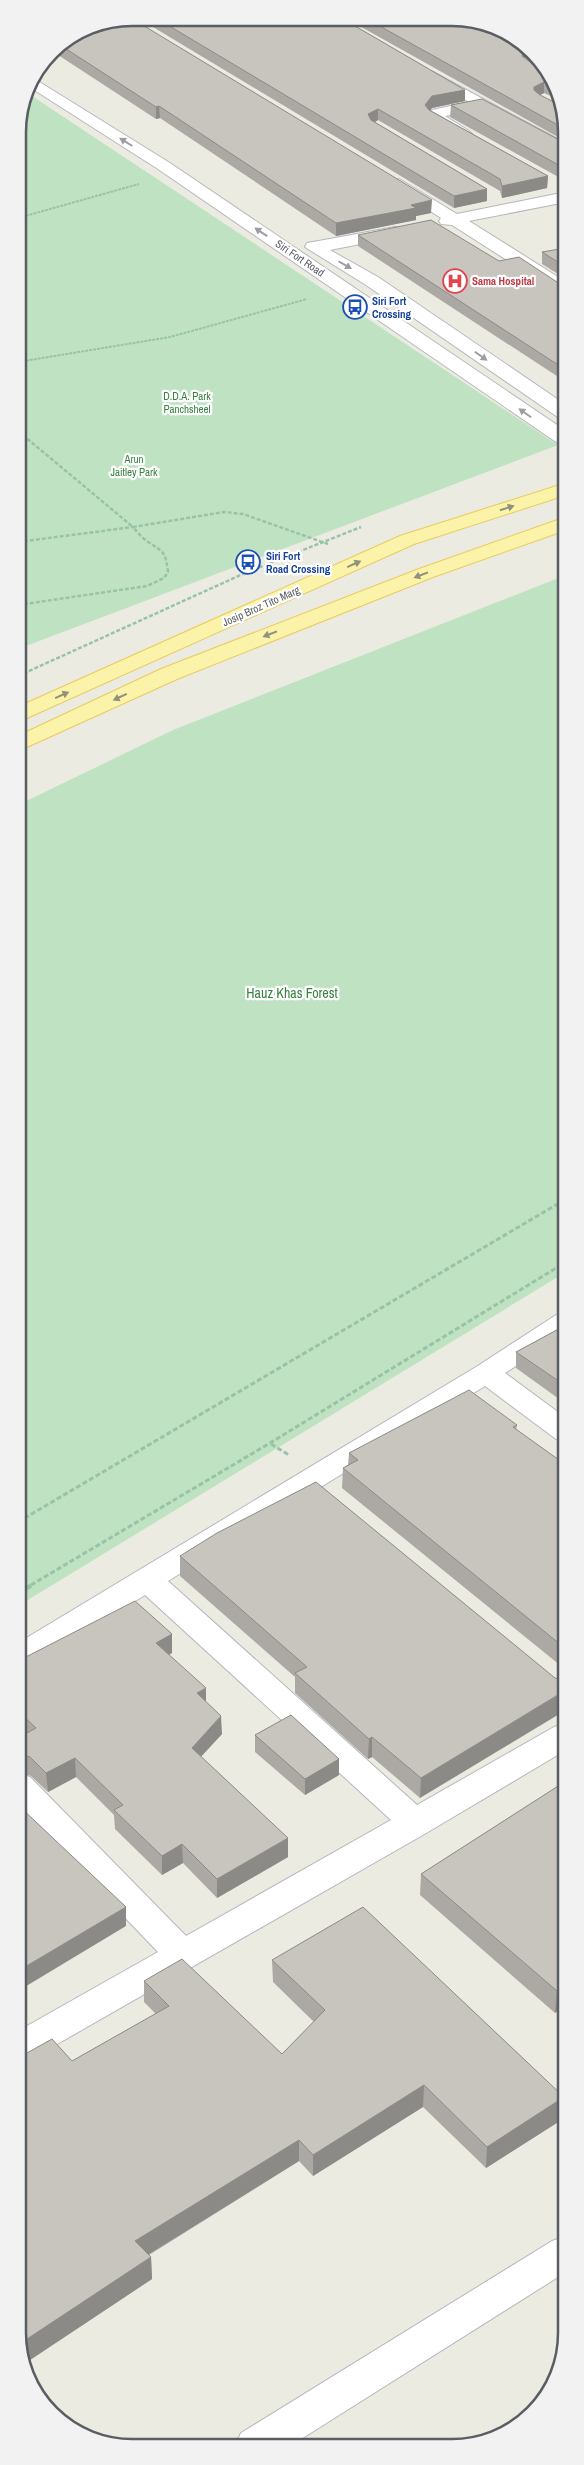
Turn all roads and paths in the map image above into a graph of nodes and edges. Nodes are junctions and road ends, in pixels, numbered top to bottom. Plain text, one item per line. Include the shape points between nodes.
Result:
1 (532, 63) edge
2 (421, 69) edge
3 (540, 73) edge
4 (37, 86) edge
5 (484, 104) junction
6 (104, 109) dead end
7 (478, 142) edge
8 (558, 145) edge
9 (389, 178) edge
10 (147, 181) dead end
11 (558, 199) edge
12 (545, 201) junction
13 (558, 208) edge
14 (26, 216) edge
15 (266, 216) dead end
16 (457, 219) junction
17 (429, 225) edge
18 (410, 229) edge
19 (299, 237) dead end
20 (316, 248) junction
21 (558, 285) edge
22 (298, 301) dead end
23 (26, 361) edge
24 (558, 409) edge
25 (558, 435) edge
26 (26, 438) edge
27 (558, 492) edge
28 (558, 526) edge
29 (133, 527) junction
30 (434, 531) junction
31 (312, 538) dead end
32 (26, 541) edge
33 (476, 555) junction
34 (26, 604) edge
35 (26, 711) edge
36 (26, 740) edge
37 (558, 1204) edge
38 (558, 1267) edge
39 (558, 1326) edge
40 (486, 1373) junction
41 (558, 1426) edge
42 (270, 1444) junction
43 (286, 1453) dead end
44 (26, 1517) edge
45 (146, 1579) junction
46 (26, 1588) edge
47 (26, 1653) edge
48 (558, 1740) edge
49 (26, 1793) edge
50 (416, 1822) junction
51 (182, 1956) junction
52 (26, 2044) edge
53 (558, 2257) edge
54 (266, 2439) edge

1 - 3 street via 530,67
2 - 5 street
25 -> 4 street, Siri Fort Road via 164,166
5 - 7 street via 438,113 435,117
5 - 8 street
6 - 15 street
9 - 16 street
10 - 14 path
11 - 12 street
12 - 13 street
12 - 16 street
16 - 17 street
16 - 21 street
18 - 20 street
19 - 20 street, Siri Fort Road
20 -> 24 street, Siri Fort Road via 372,281
22 - 23 path via 170,337
26 - 29 path
30 -> 27 main road, Josip Broz Tito Marg
28 - 33 main road
29 - 31 path via 224,512 243,514
29 - 32 path
29 - 34 path via 166,557 168,572 164,578 147,586
30 - 33 main road via 420,540 416,550 440,558
35 -> 30 main road, Josip Broz Tito Marg via 407,540
33 -> 36 main road via 169,674
37 - 44 path
38 - 42 path
39 - 40 street
40 - 41 street
40 - 45 street via 321,1488
42 - 43 path
42 - 46 path
45 - 47 street
45 - 50 street
48 - 50 street
49 - 51 street
50 - 51 street
51 - 52 street
53 - 54 street

